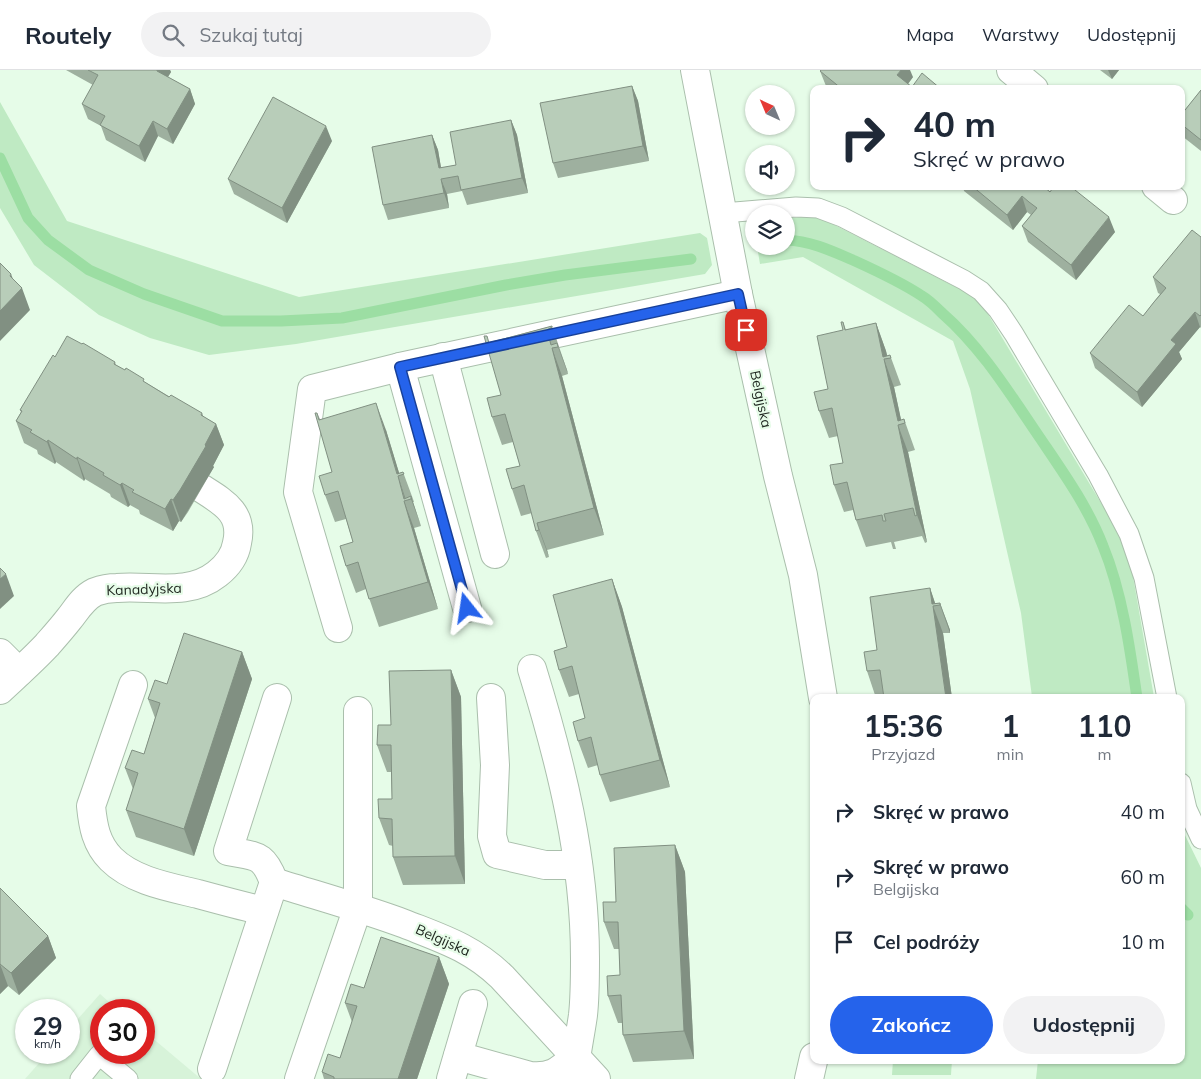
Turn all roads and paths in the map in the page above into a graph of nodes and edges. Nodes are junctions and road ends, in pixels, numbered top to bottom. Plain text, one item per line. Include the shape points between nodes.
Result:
1 (695, 70) edge
2 (1011, 70) edge
3 (1029, 85) edge
4 (723, 213) junction
5 (738, 294) junction
6 (443, 357) junction
7 (400, 367) junction
8 (201, 488) dead end
9 (495, 554) dead end
10 (467, 608) dead end
11 (338, 628) dead end
12 (0, 653) edge
13 (532, 669) dead end
14 (9, 681) edge
15 (133, 685) dead end
16 (822, 694) edge
17 (1166, 694) edge
18 (277, 698) dead end
19 (491, 698) dead end
20 (358, 711) dead end
21 (1185, 800) edge
22 (1201, 840) edge
23 (578, 865) junction
24 (274, 882) junction
25 (358, 907) junction
26 (264, 911) junction
27 (472, 1004) dead end
28 (813, 1064) edge
29 (455, 1068) edge
30 (574, 1068) edge
31 (212, 1069) dead end
32 (80, 1079) edge
33 (128, 1079) edge
34 (299, 1079) edge
35 (596, 1079) edge
36 (810, 1079) edge

1 - 4 street, Belgijska
2 - 3 street
4 - 5 street, Belgijska
4 - 17 lane via 818,208 842,217 981,291 998,310 1041,378 1129,534 1144,578
5 - 6 street
5 - 16 street, Belgijska via 803,575
6 - 7 street
6 - 9 street
7 - 10 street
7 - 11 street via 312,389 298,492
8 - 14 street, Kanadyjska via 234,513 239,527 237,544 226,566 206,582 181,589 132,586 94,593 79,604 45,647
12 - 14 street
13 - 23 street via 560,767
15 - 26 street via 91,806 92,824 99,843 125,871 173,888
18 - 24 street via 228,851 259,858 267,866
19 - 23 street via 495,765 492,836 497,854 546,865
20 - 25 street
21 - 22 lane
23 - 30 street via 584,911 585,960 583,1014
24 - 25 street, Belgijska
24 - 26 street
25 - 30 street, Belgijska via 475,954 502,977
25 - 34 street
26 - 31 street
27 - 29 street
28 - 36 street
29 - 30 street via 542,1078
30 - 35 street, Belgijska
32 - 33 lane via 99,1055

